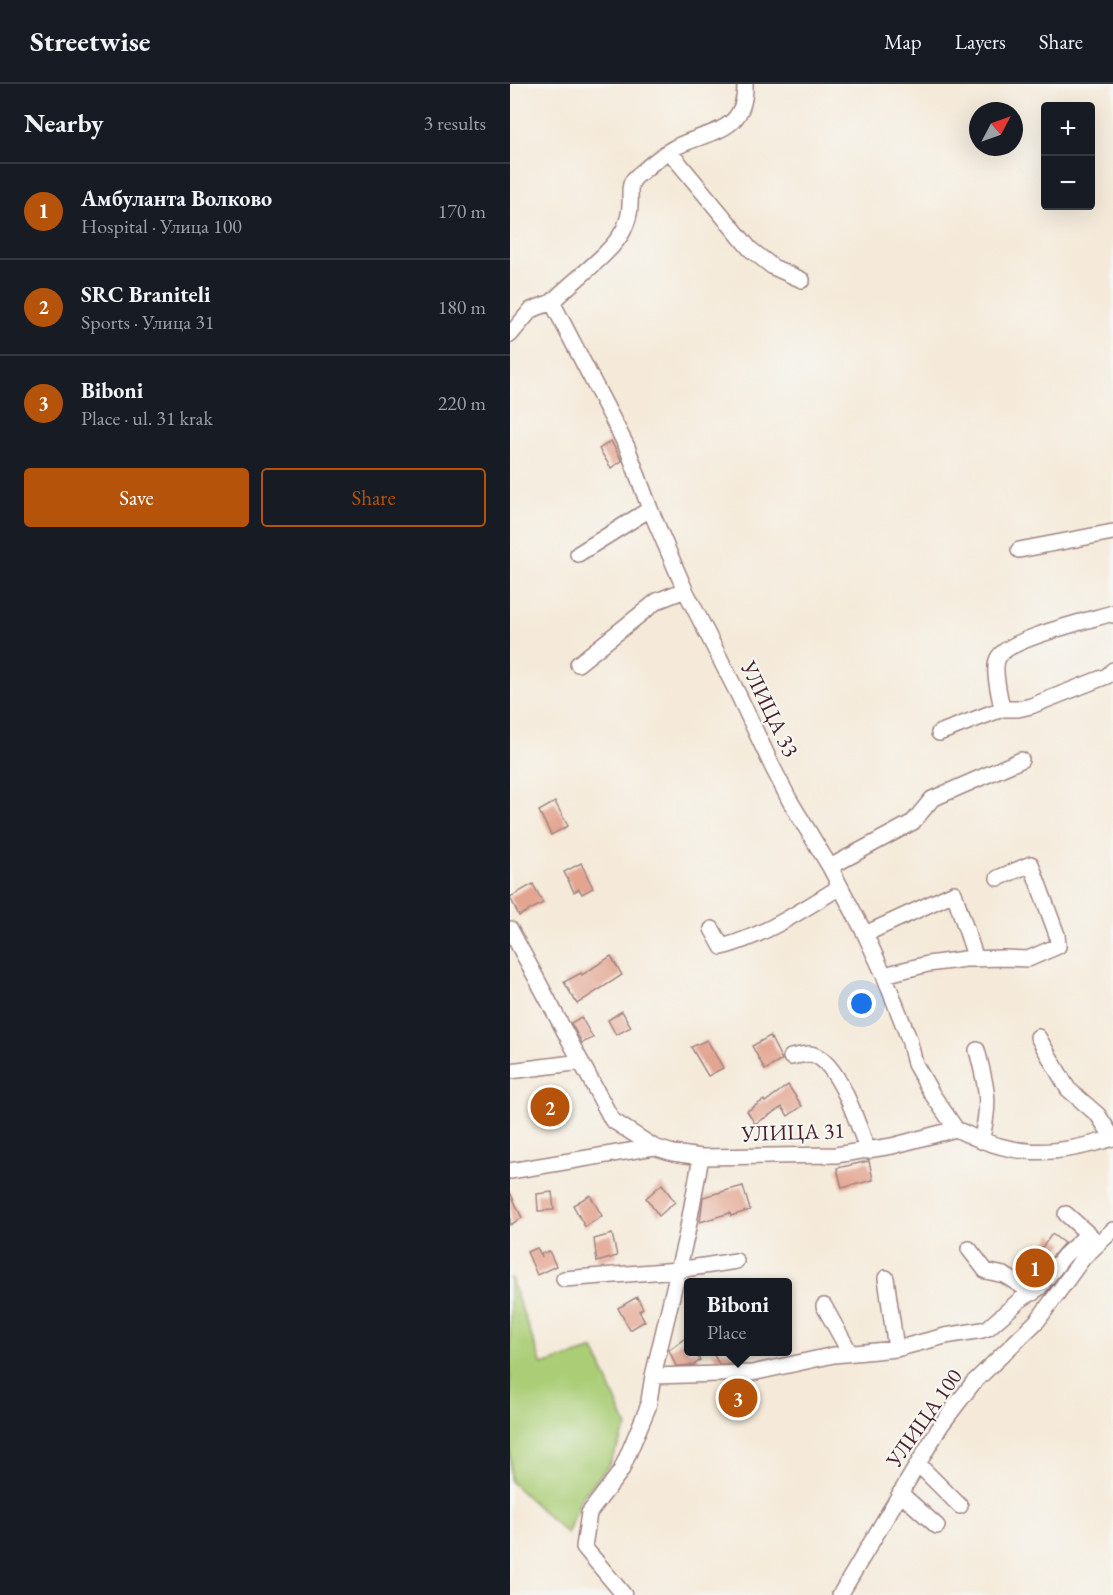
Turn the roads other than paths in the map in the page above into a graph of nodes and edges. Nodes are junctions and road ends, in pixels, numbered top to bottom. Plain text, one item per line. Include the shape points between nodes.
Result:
1 (746, 84) edge
2 (669, 151) junction
3 (802, 280) dead end
4 (552, 302) junction
5 (510, 335) edge
6 (650, 509) junction
7 (1113, 532) edge
8 (1019, 550) dead end
9 (578, 554) dead end
10 (685, 590) junction
11 (1113, 615) edge
12 (578, 664) dead end
13 (1113, 670) edge
14 (1002, 709) junction
15 (939, 733) dead end
16 (1021, 759) dead end
17 (830, 867) junction
18 (998, 878) dead end
19 (840, 887) junction
20 (510, 929) edge
21 (712, 929) dead end
22 (865, 934) junction
23 (976, 959) junction
24 (884, 975) junction
25 (1038, 1037) dead end
26 (977, 1050) dead end
27 (791, 1057) dead end
28 (581, 1062) junction
29 (510, 1071) edge
30 (956, 1129) junction
31 (1113, 1138) edge
32 (981, 1142) junction
33 (654, 1147) junction
34 (868, 1151) junction
35 (701, 1157) junction
36 (510, 1171) edge
37 (1066, 1214) dead end
38 (1113, 1230) edge
39 (1094, 1238) junction
40 (969, 1249) dead end
41 (736, 1262) dead end
42 (678, 1270) junction
43 (886, 1278) dead end
44 (564, 1279) dead end
45 (1033, 1293) junction
46 (824, 1306) dead end
47 (896, 1349) junction
48 (850, 1353) junction
49 (652, 1376) junction
50 (918, 1464) junction
51 (900, 1493) junction
52 (960, 1506) dead end
53 (937, 1526) dead end
54 (624, 1595) edge
55 (840, 1595) edge

1 - 2 street via 740,110 726,127
2 - 3 street via 750,249 773,267
2 - 4 street via 631,183 627,221 616,242
4 - 5 street via 531,310
4 - 6 street, УЛИЦА 33 via 627,447
6 - 9 street
6 - 10 street, УЛИЦА 33
7 - 8 street
10 - 12 street via 657,600
10 - 17 street, УЛИЦА 33 via 790,801
11 - 14 street via 1005,649 996,669
13 - 14 street via 1107,676 1031,706
14 - 15 street
16 - 17 street via 932,800 913,822
17 - 19 street, УЛИЦА 33
18 - 23 street via 1031,864 1058,946 1028,959
19 - 21 street via 775,927 740,942 722,947
19 - 22 street, УЛИЦА 33
20 - 28 street, УЛИЦА 31
22 - 23 street via 954,893
22 - 24 street, УЛИЦА 33
23 - 24 street via 928,964
24 - 30 street, УЛИЦА 33 via 915,1064
25 - 31 street via 1068,1089 1098,1115
26 - 32 street via 988,1092
27 - 34 street via 811,1054 825,1062 844,1090
28 - 29 street
28 - 33 street, УЛИЦА 31 via 612,1120
30 - 32 street
30 - 34 street, УЛИЦА 31
31 - 32 street via 1085,1147 1029,1153
33 - 35 street, УЛИЦА 31
33 - 36 street
34 - 35 street, УЛИЦА 31
35 - 42 street
37 - 39 street
38 - 39 street, УЛИЦА 100
39 - 45 street via 1064,1256
39 - 50 street, УЛИЦА 100 via 1038,1320 967,1390
40 - 45 street via 986,1271 1004,1275
41 - 42 street
42 - 44 street
42 - 49 street
43 - 47 street
45 - 47 street via 988,1328
46 - 48 street
47 - 48 street
48 - 49 street via 752,1373
49 - 54 street via 648,1407 621,1471 589,1513 584,1546
50 - 51 street, УЛИЦА 100
50 - 52 street
51 - 53 street
51 - 55 street, УЛИЦА 100

